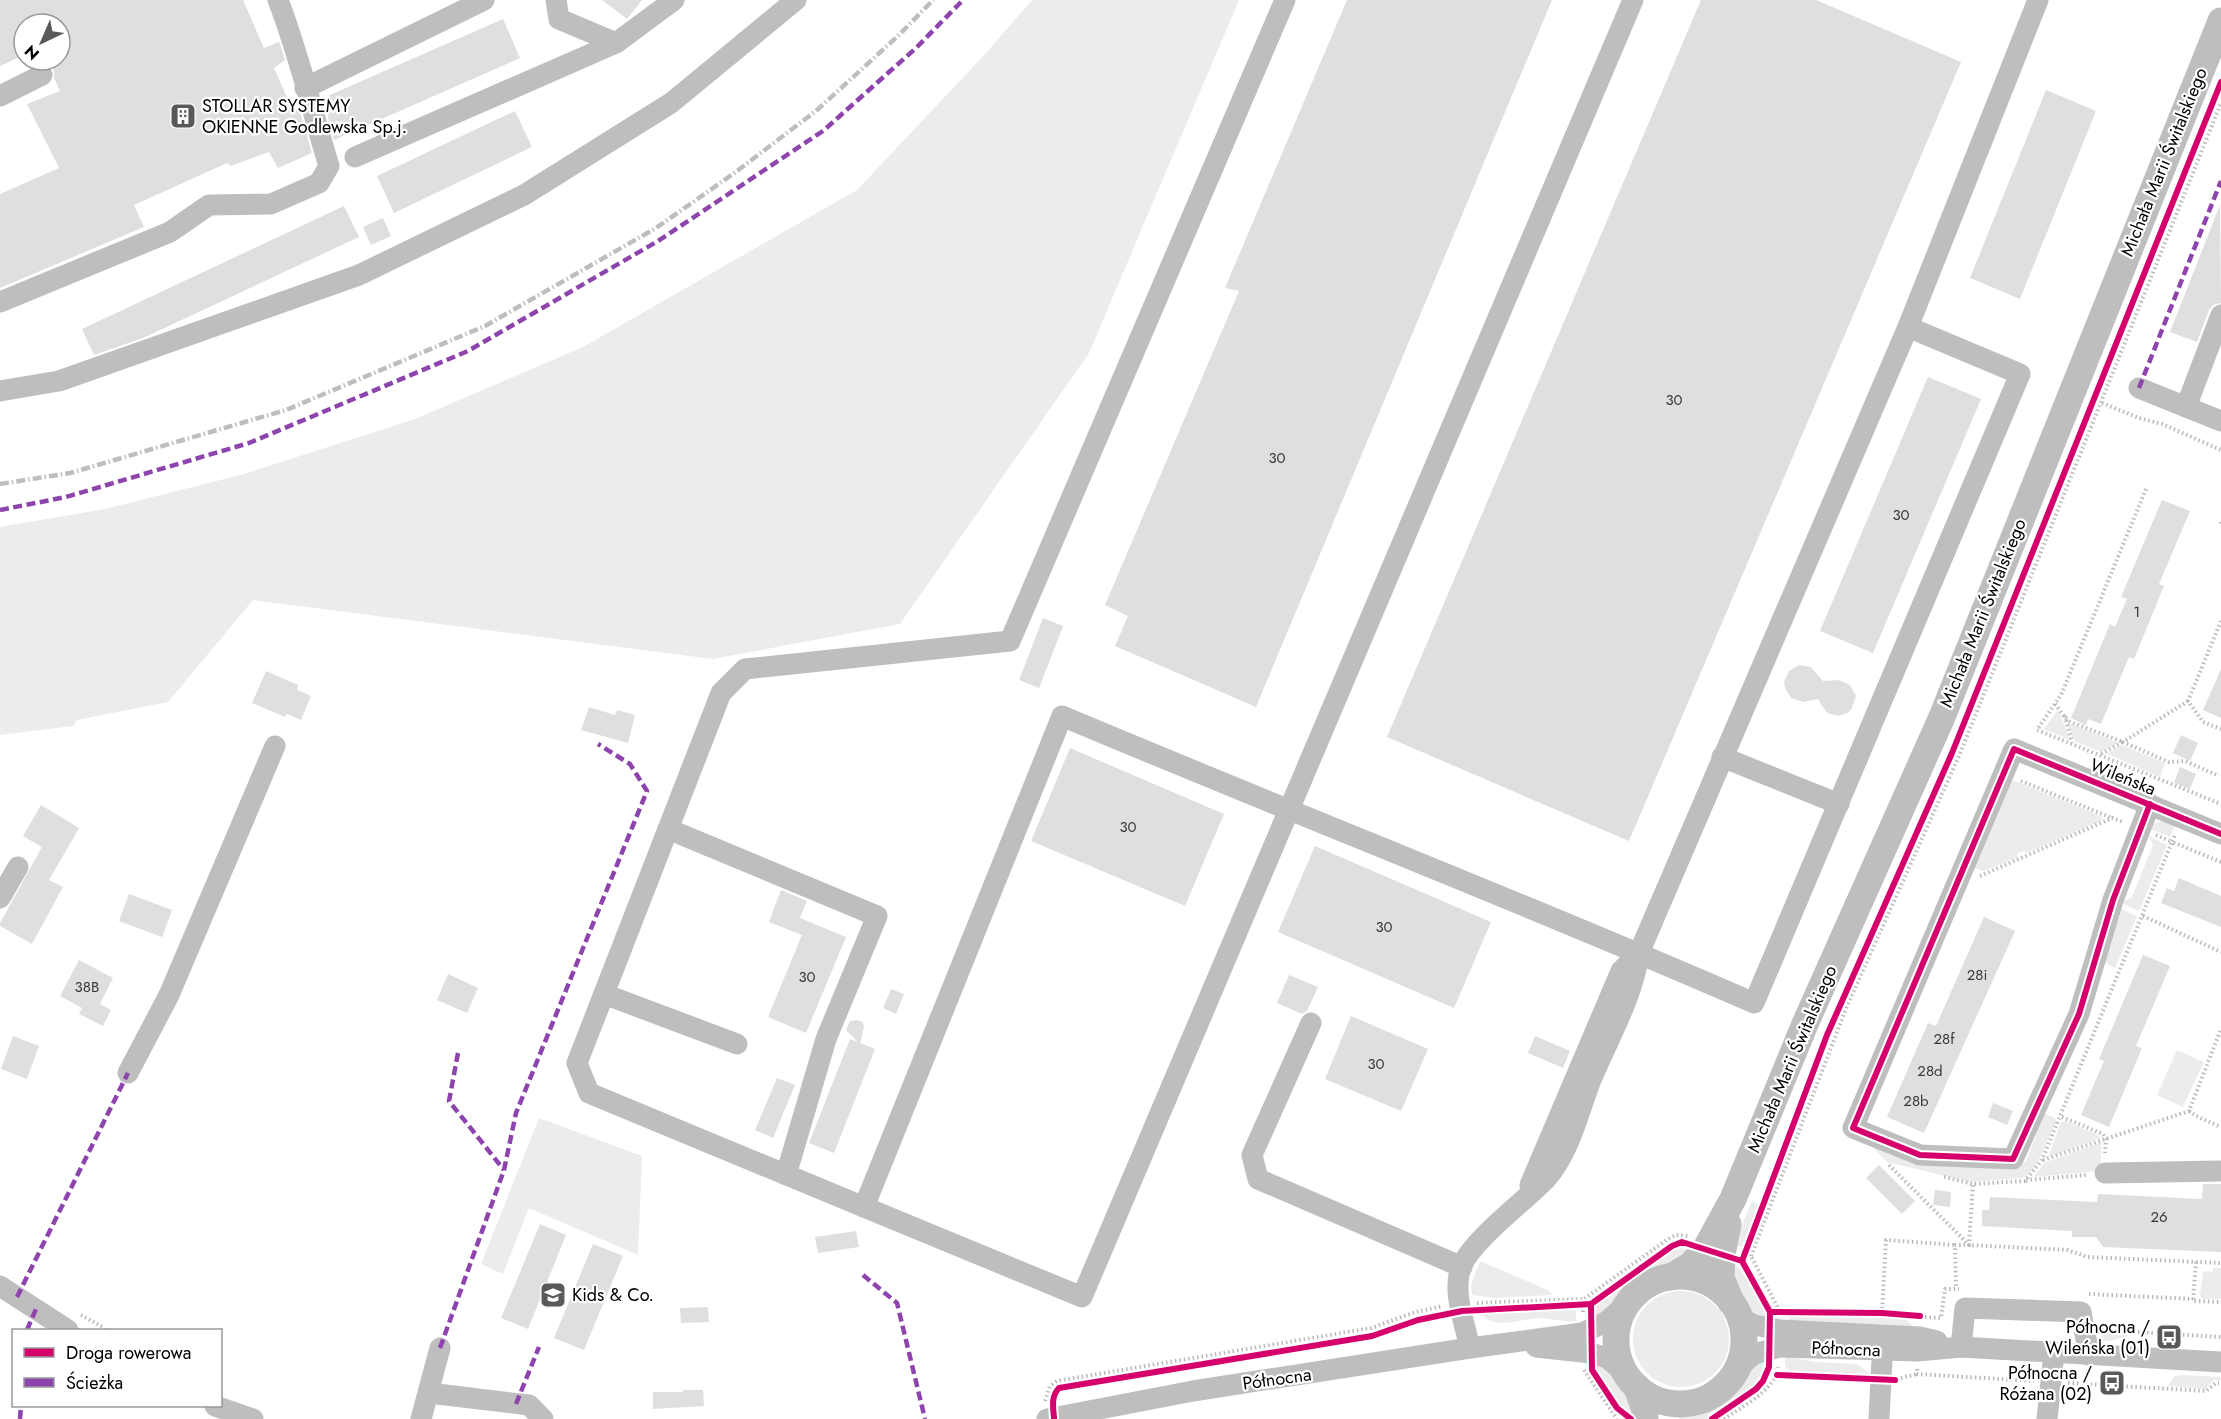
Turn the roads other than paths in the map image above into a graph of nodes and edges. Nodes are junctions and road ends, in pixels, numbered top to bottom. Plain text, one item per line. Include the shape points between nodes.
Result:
1 (278, 0) edge
2 (484, 0) edge
3 (556, 0) edge
4 (674, 0) edge
5 (795, 0) edge
6 (1285, 0) edge
7 (1633, 0) edge
8 (2038, 0) edge
9 (2221, 21) edge
10 (616, 43) junction
11 (42, 75) dead end
12 (305, 88) junction
13 (0, 96) edge
14 (355, 157) dead end
15 (0, 303) edge
16 (2221, 315) edge
17 (1908, 327) junction
18 (2139, 388) dead end
19 (0, 391) edge
20 (2186, 407) junction
21 (2221, 420) edge
22 (275, 746) dead end
23 (1722, 757) junction
24 (1839, 804) junction
25 (2150, 804) junction
26 (1288, 811) junction
27 (668, 829) junction
28 (2221, 834) edge
29 (18, 867) dead end
30 (0, 898) edge
31 (1639, 953) junction
32 (604, 994) junction
33 (1311, 1023) dead end
34 (737, 1044) dead end
35 (128, 1073) dead end
36 (2221, 1171) edge
37 (2104, 1173) road end
38 (786, 1175) junction
39 (864, 1207) junction
40 (1714, 1252) junction
41 (1462, 1267) junction
42 (1671, 1276) junction
43 (0, 1286) edge
44 (1628, 1303) junction
45 (1735, 1309) junction
46 (66, 1329) edge
47 (1883, 1343) junction
48 (1509, 1344) junction
49 (1961, 1347) junction
50 (440, 1348) dead end
51 (1470, 1348) junction
52 (2054, 1353) junction
53 (2089, 1355) junction
54 (2221, 1362) edge
55 (1737, 1369) junction
56 (1631, 1380) junction
57 (429, 1393) junction
58 (218, 1407) edge
59 (1678, 1411) edge
60 (1048, 1413) edge
61 (1634, 1417) edge
62 (253, 1419) edge
63 (421, 1419) edge
64 (543, 1419) edge
65 (1879, 1419) edge
66 (2047, 1419) edge

1 - 12 street
2 - 12 street
3 - 10 street via 559,19
4 - 10 street
5 - 19 street via 671,103 513,200 359,275 59,381
6 - 27 street via 1010,642 745,669 721,693
7 - 26 street
8 - 17 street
9 - 40 main road, Michała Marii Świtalskiego via 1942,717 1805,1024
10 - 14 street
11 - 13 street
12 - 15 street via 329,166 319,183 272,204 208,205 170,232
16 - 20 street
17 - 23 street
17 - 24 street via 2020,374
18 - 20 street
20 - 21 street
22 - 35 street via 169,995
23 - 24 street
23 - 31 street
24 - 31 street via 1754,1003
25 - 25 street, Wileńska via 2114,900 2079,1014 2013,1159 1920,1155 1853,1128 2014,749
25 - 28 street, Wileńska
26 - 31 street
26 - 39 street via 1082,1297
26 - 39 street via 1062,717
27 - 32 street
27 - 38 street via 877,916 826,1039
29 - 30 street
31 - 41 street via 1621,971 1523,1201 1474,1247
32 - 34 street
32 - 38 street via 577,1063 589,1092
33 - 41 street via 1252,1155 1258,1179
36 - 37 street
38 - 39 street
40 - 42 main road
40 - 45 main road, Michała Marii Świtalskiego via 1720,1278
41 - 51 street via 1458,1285
42 - 44 main road via 1648,1284
42 - 45 main road via 1684,1276 1718,1289
43 - 46 street
44 - 48 street, Północna via 1591,1330
44 - 56 main road via 1619,1319 1616,1337 1618,1356
45 - 47 street, Północna via 1754,1325
45 - 55 main road via 1744,1343
47 - 49 street, Północna via 1918,1351
47 - 55 street, Północna via 1770,1349 1754,1354
47 - 65 street
48 - 51 street, Północna
48 - 56 street, Północna via 1591,1353 1607,1358
49 - 52 street, Północna
49 - 53 street via 1965,1308 2081,1312
50 - 57 street
51 - 60 street, Północna
52 - 53 street, Północna
52 - 66 street
53 - 54 street, Północna
55 - 59 main road via 1720,1390
56 - 59 main road
56 - 61 main road via 1645,1410
57 - 63 street
57 - 64 street via 529,1405
58 - 62 street

